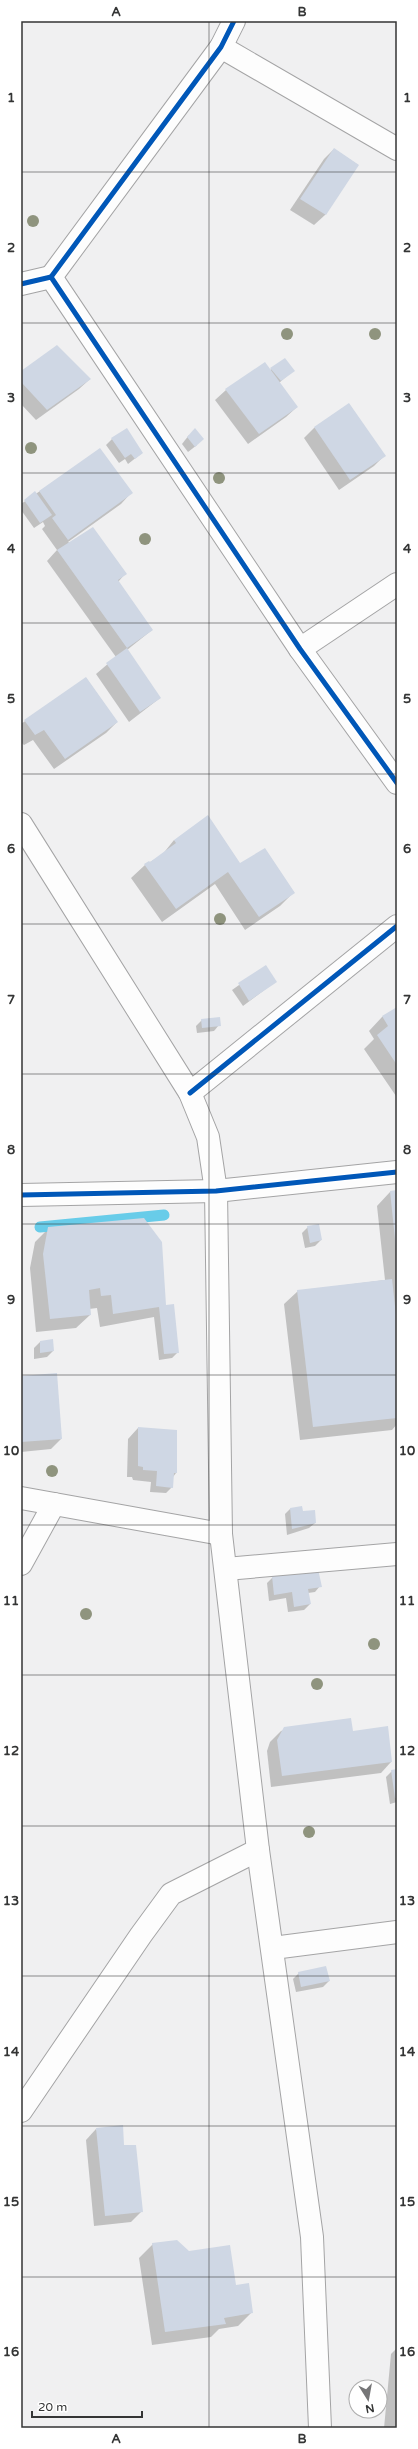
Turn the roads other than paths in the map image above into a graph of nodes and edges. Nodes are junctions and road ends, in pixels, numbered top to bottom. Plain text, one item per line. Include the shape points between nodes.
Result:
1 (234, 21) edge
2 (221, 47) junction
3 (397, 149) edge
4 (52, 277) junction
5 (21, 284) edge
6 (397, 584) edge
7 (300, 649) junction
8 (397, 784) edge
9 (21, 824) edge
10 (397, 926) edge
11 (190, 1093) junction
12 (397, 1172) edge
13 (216, 1191) junction
14 (21, 1195) edge
15 (21, 1498) edge
16 (54, 1504) junction
17 (221, 1534) junction
18 (397, 1554) edge
19 (21, 1564) edge
20 (226, 1570) junction
21 (258, 1850) junction
22 (397, 1932) edge
23 (273, 1948) junction
24 (21, 2110) edge
25 (320, 2428) edge

1 - 2 street
2 - 3 street
2 - 4 street
4 - 5 street
4 - 7 street
6 - 7 street
7 - 8 street
9 - 11 street
10 - 11 street
11 - 13 street via 208,1137
12 - 13 street
13 - 14 street
13 - 17 street
15 - 16 street
16 - 17 street
16 - 19 street
17 - 20 street
18 - 20 street
20 - 21 street
21 - 23 street
21 - 24 street via 171,1894
22 - 23 street
23 - 25 street via 312,2237

